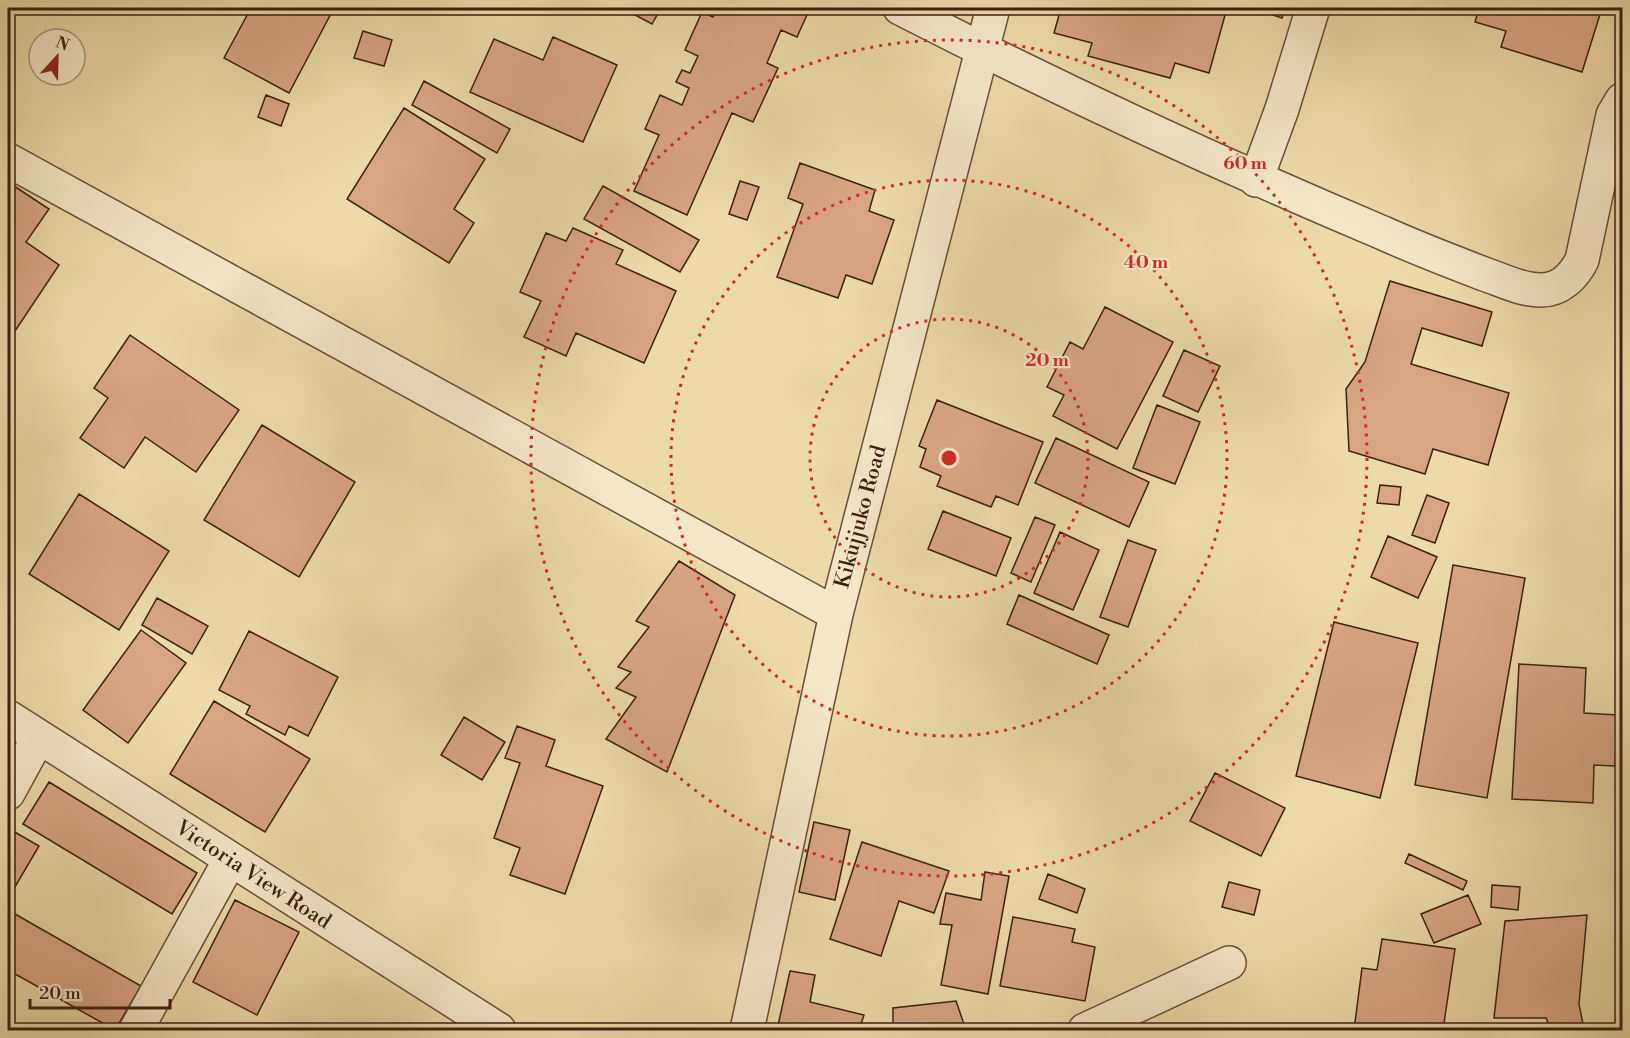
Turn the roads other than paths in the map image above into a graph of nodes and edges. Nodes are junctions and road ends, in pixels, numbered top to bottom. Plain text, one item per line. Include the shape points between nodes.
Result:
1 (900, 8) edge
2 (993, 8) edge
3 (1313, 8) edge
4 (983, 50) junction
5 (1623, 100) edge
6 (8, 160) edge
7 (1256, 180) junction
8 (836, 614) junction
9 (8, 717) edge
10 (38, 738) junction
11 (8, 793) edge
12 (230, 860) junction
13 (1229, 963) dead end
14 (136, 1030) edge
15 (499, 1030) edge
16 (747, 1030) edge
17 (1086, 1030) edge

1 - 4 street
2 - 4 street, Kikujjuko Road
3 - 7 street
4 - 7 street
4 - 8 street, Kikujjuko Road
5 - 7 street via 1613,115 1582,260 1575,274 1560,286 1542,290 1517,286 1433,255
6 - 8 street
8 - 16 street, Kikujjuko Road
9 - 10 street, Victoria View Road
10 - 11 street
10 - 12 street, Victoria View Road
12 - 14 street
12 - 15 street, Victoria View Road
13 - 17 street

